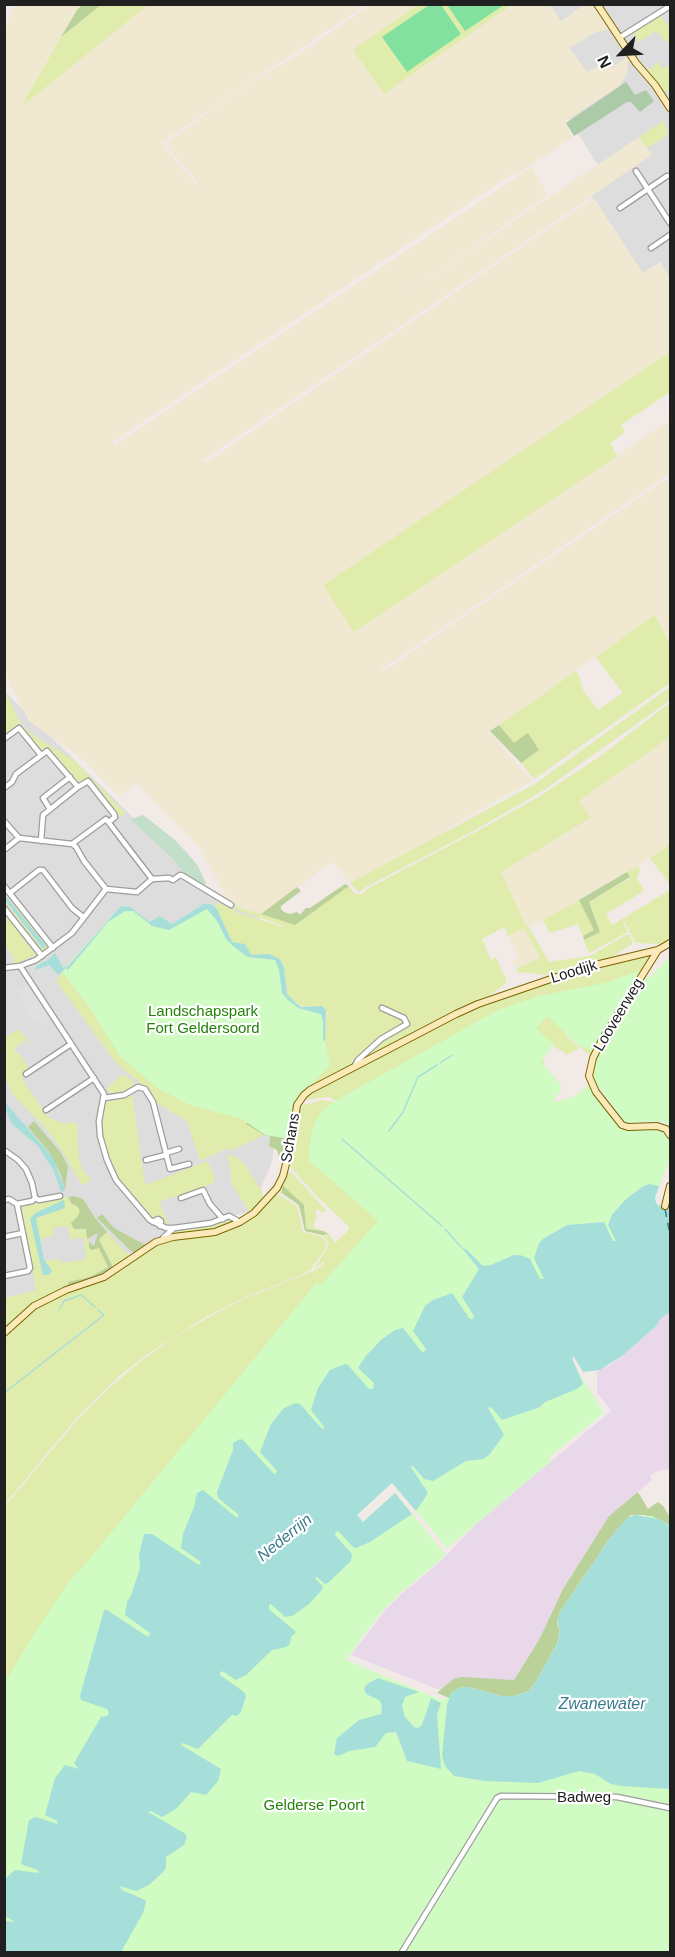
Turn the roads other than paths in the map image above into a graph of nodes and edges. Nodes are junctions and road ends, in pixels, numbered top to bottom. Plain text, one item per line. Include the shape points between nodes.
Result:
1 (597, 4) edge
2 (657, 4) edge
3 (670, 6) edge
4 (662, 11) junction
5 (619, 39) junction
6 (670, 108) edge
7 (636, 171) dead end
8 (668, 176) dead end
9 (648, 189) junction
10 (620, 208) dead end
11 (670, 223) edge
12 (670, 235) edge
13 (651, 248) dead end
14 (4, 739) edge
15 (41, 755) junction
16 (70, 777) junction
17 (78, 787) junction
18 (4, 788) edge
19 (50, 809) junction
20 (4, 821) edge
21 (109, 822) junction
22 (20, 838) junction
23 (41, 841) junction
24 (72, 844) junction
25 (4, 850) edge
26 (152, 879) junction
27 (4, 886) edge
28 (106, 889) junction
29 (10, 893) junction
30 (231, 905) dead end
31 (4, 908) edge
32 (83, 918) junction
33 (670, 944) edge
34 (53, 948) junction
35 (657, 950) junction
36 (42, 956) junction
37 (20, 966) junction
38 (4, 968) edge
39 (478, 1004) joint
40 (382, 1008) dead end
41 (71, 1044) junction
42 (354, 1067) junction
43 (26, 1074) dead end
44 (94, 1078) junction
45 (104, 1098) junction
46 (46, 1110) dead end
47 (670, 1135) edge
48 (178, 1149) dead end
49 (4, 1150) edge
50 (166, 1154) junction
51 (146, 1160) dead end
52 (189, 1164) dead end
53 (670, 1186) edge
54 (60, 1196) dead end
55 (35, 1198) junction
56 (181, 1198) dead end
57 (4, 1200) edge
58 (17, 1203) junction
59 (665, 1206) dead end
60 (223, 1219) junction
61 (240, 1222) junction
62 (174, 1228) junction
63 (23, 1233) junction
64 (4, 1237) edge
65 (162, 1239) junction
66 (4, 1276) edge
67 (4, 1333) edge
68 (670, 1808) edge
69 (402, 1953) edge

1 - 5 street
2 - 4 street
3 - 4 street
4 - 5 street
5 - 6 street
7 - 9 street
8 - 9 street
9 - 10 street
9 - 11 street
12 - 13 street
14 - 15 street via 19,728
15 - 16 street via 49,752
15 - 18 street
16 - 17 street
16 - 19 street via 43,798
17 - 19 street
17 - 21 street via 88,782 114,814
19 - 23 street via 43,815
20 - 22 street
21 - 24 street via 104,819
21 - 26 street
22 - 23 street
22 - 25 street
23 - 24 street
24 - 28 street
26 - 28 street via 137,892
26 - 30 street via 173,880 180,875
27 - 29 street
28 - 32 street
29 - 32 street via 43,870
29 - 34 street
31 - 36 street
32 - 34 street
33 - 35 street, Loodijk
34 - 36 street
35 - 39 street, Loodijk via 583,968
35 - 47 street, Looveerweg via 603,1038 589,1076 596,1092 622,1125 657,1126
36 - 37 street
37 - 38 street
37 - 41 street
39 - 42 street, Schans
40 - 42 street, Schans via 404,1018 407,1024 381,1039
41 - 43 street
41 - 44 street
42 - 61 street, Schans via 310,1090 300,1100 283,1176 260,1208
44 - 45 street
44 - 46 street
45 - 50 street via 124,1095 138,1087 145,1089 153,1102
45 - 62 street via 99,1128 107,1160 126,1193 153,1222
48 - 50 street
49 - 55 street via 26,1169
50 - 51 street
50 - 52 street via 170,1169
53 - 59 street
54 - 55 street
55 - 58 street
56 - 60 street via 203,1190
57 - 58 street
58 - 63 street
60 - 61 street via 233,1217
60 - 62 street
61 - 65 street, Schans via 215,1232
62 - 65 street, Schans
63 - 64 street
63 - 66 street via 30,1268
65 - 67 street, Schans via 104,1277 40,1302
68 - 69 street, Badweg via 617,1797 497,1798

